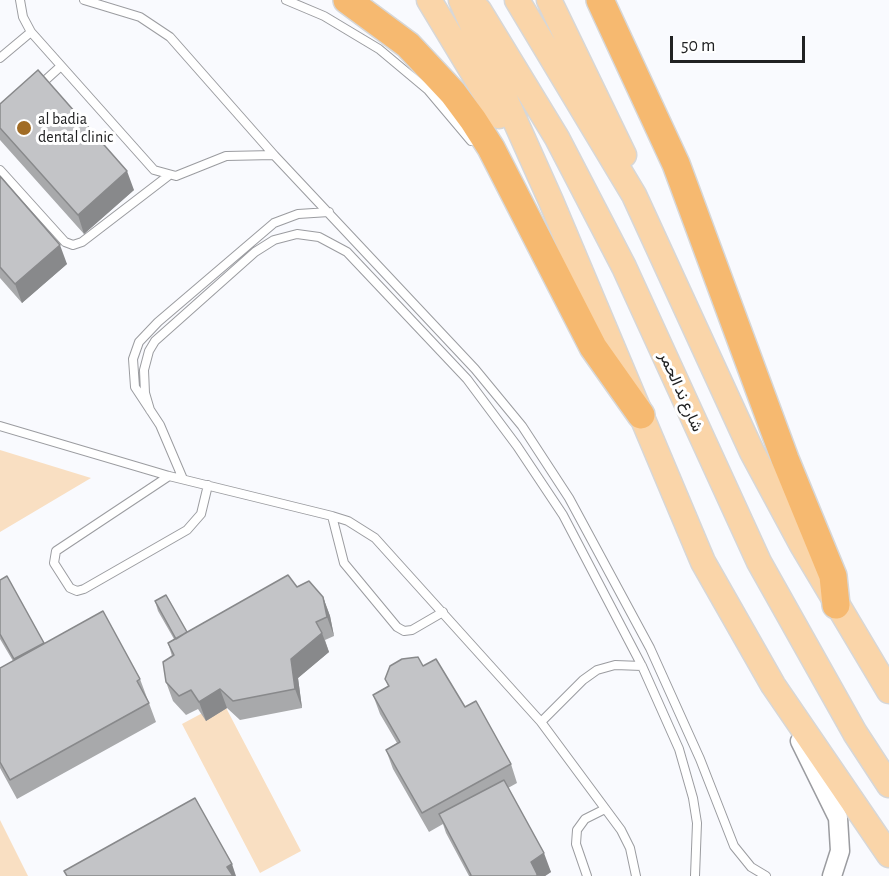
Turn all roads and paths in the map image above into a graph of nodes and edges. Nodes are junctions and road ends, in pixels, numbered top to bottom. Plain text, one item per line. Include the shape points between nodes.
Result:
1 (20, 0) edge
2 (84, 0) edge
3 (286, 0) edge
4 (347, 0) edge
5 (429, 0) edge
6 (461, 0) edge
7 (472, 0) edge
8 (517, 0) edge
9 (549, 0) edge
10 (600, 0) edge
11 (31, 32) junction
12 (0, 58) edge
13 (61, 66) junction
14 (35, 91) edge
15 (476, 147) dead end
16 (274, 155) junction
17 (489, 164) dead end
18 (0, 170) edge
19 (168, 176) junction
20 (634, 195) junction
21 (515, 198) junction
22 (551, 201) junction
23 (329, 212) junction
24 (150, 410) junction
25 (641, 415) junction
26 (0, 426) edge
27 (169, 476) junction
28 (183, 479) junction
29 (208, 485) junction
30 (332, 516) junction
31 (836, 605) junction
32 (443, 612) junction
33 (642, 666) junction
34 (773, 685) junction
35 (889, 691) edge
36 (541, 722) junction
37 (889, 784) edge
38 (605, 808) junction
39 (889, 855) edge
40 (831, 874) edge
41 (587, 876) edge
42 (636, 876) edge
43 (695, 876) edge
44 (766, 876) edge

1 - 11 lane
2 - 16 lane via 140,17 170,37
3 - 15 lane via 343,26 387,55 428,90
4 - 21 highway via 408,45 453,93 491,148
5 - 22 main road
6 - 22 main road
7 - 37 main road, شارع ند الحمر via 557,138 624,267 764,571 855,733
8 - 20 main road
9 - 20 main road via 616,134
10 - 31 highway via 676,164 784,459 830,566
11 - 12 lane
11 - 13 lane
13 - 14 lane
13 - 19 lane via 146,164
16 - 19 lane via 226,156 183,175
16 - 23 lane
17 - 21 lane
18 - 19 lane via 65,242 73,245
20 - 31 main road via 752,452
21 - 25 highway via 593,347
22 - 25 main road
23 - 24 lane via 298,214 274,223 145,334 135,350 133,378
23 - 44 lane via 475,369 546,461 650,648 734,846 751,867
24 - 28 lane via 170,444
24 - 33 lane via 144,379 149,351 162,333 264,244 285,236 319,237 347,252 467,380 517,446 563,515
25 - 34 main road via 703,562
26 - 27 lane
27 - 28 lane
27 - 29 lane via 56,551 54,563 70,588 84,590 187,530 201,514
28 - 29 lane
29 - 30 lane
30 - 32 lane via 375,538
30 - 32 lane via 345,563 397,627 412,630
31 - 35 main road
32 - 36 lane
33 - 36 lane via 615,665 597,670
33 - 43 lane via 687,773 697,823
34 - 39 main road
34 - 40 street via 838,818 840,851
36 - 38 lane
38 - 41 lane via 585,819 577,830 576,844
38 - 42 lane via 630,848

